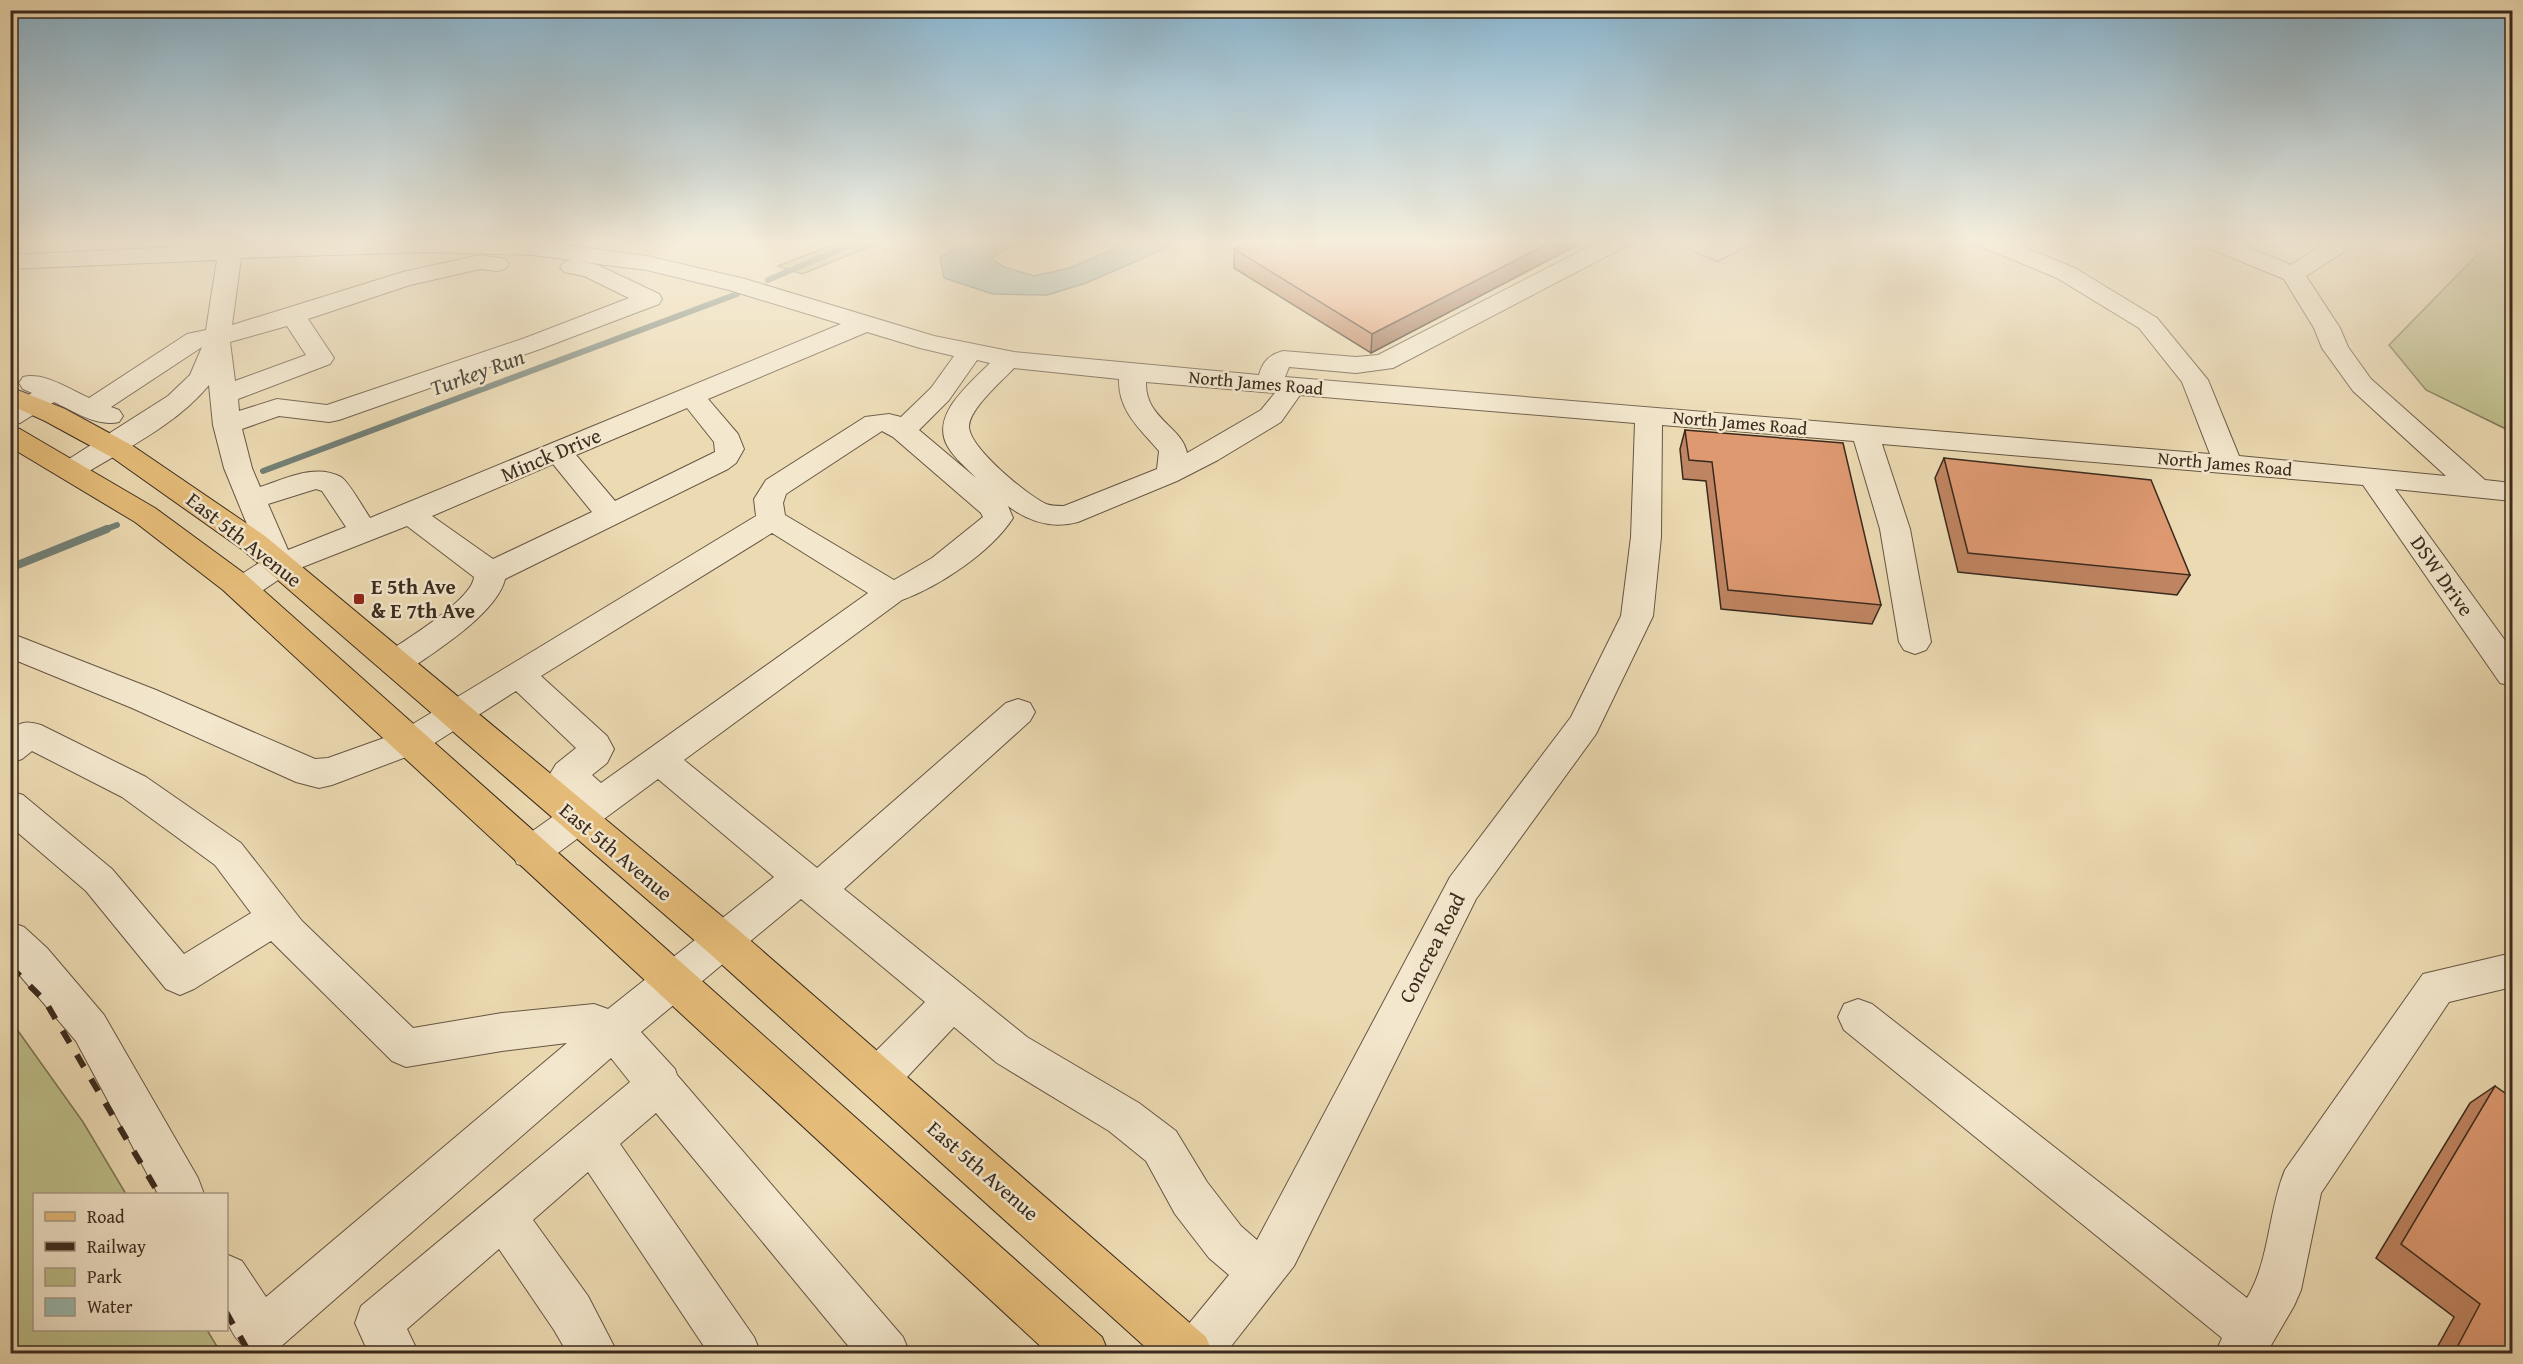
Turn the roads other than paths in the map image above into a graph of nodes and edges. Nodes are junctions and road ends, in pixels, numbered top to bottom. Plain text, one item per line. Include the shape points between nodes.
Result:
1 (222, 304) edge
2 (329, 304) edge
3 (638, 304) edge
4 (799, 304) edge
5 (1497, 304) edge
6 (2116, 304) edge
7 (2312, 304) edge
8 (292, 316) junction
9 (864, 324) junction
10 (218, 337) junction
11 (971, 351) junction
12 (1008, 359) junction
13 (1133, 372) junction
14 (1282, 385) junction
15 (223, 395) junction
16 (691, 396) junction
17 (27, 398) edge
18 (90, 409) junction
19 (159, 414) junction
20 (1649, 415) junction
21 (227, 425) junction
22 (903, 431) junction
23 (1865, 433) junction
24 (10, 435) edge
25 (109, 445) junction
26 (558, 452) junction
27 (2228, 464) junction
28 (71, 470) junction
29 (1167, 475) junction
30 (2372, 477) junction
31 (2477, 488) junction
32 (2512, 492) edge
33 (253, 499) junction
34 (412, 513) junction
35 (610, 515) junction
36 (772, 520) junction
37 (364, 531) junction
38 (279, 565) junction
39 (489, 574) junction
40 (242, 589) junction
41 (891, 592) junction
42 (1915, 642) dead end
43 (10, 645) edge
44 (395, 663) junction
45 (518, 674) junction
46 (2512, 674) edge
47 (1018, 712) dead end
48 (454, 713) junction
49 (410, 742) junction
50 (10, 750) edge
51 (659, 760) junction
52 (10, 805) edge
53 (589, 811) junction
54 (531, 853) junction
55 (809, 884) junction
56 (276, 918) junction
57 (10, 939) edge
58 (722, 940) junction
59 (2512, 970) edge
60 (672, 982) junction
61 (952, 1002) junction
62 (1858, 1017) dead end
63 (613, 1030) junction
64 (878, 1078) junction
65 (660, 1083) junction
66 (592, 1141) junction
67 (181, 1193) edge
68 (503, 1216) junction
69 (1261, 1272) junction
70 (228, 1280) edge
71 (2245, 1342) edge
72 (395, 1353) edge
73 (594, 1353) edge
74 (737, 1353) edge
75 (886, 1353) edge
76 (1085, 1353) edge
77 (1189, 1353) edge
78 (1195, 1353) edge

1 - 10 street
2 - 8 street
3 - 21 street via 329,414 277,407
4 - 9 street, North James Road
5 - 14 street via 1384,362 1356,365 1283,359 1275,365
6 - 27 street via 2148,323 2194,380
7 - 31 street via 2335,348 2362,385
8 - 10 street
8 - 15 street via 321,358
9 - 11 street, North James Road
9 - 16 street, Minck Drive
10 - 15 street
10 - 18 street via 196,339
10 - 19 street via 200,380
11 - 12 street, North James Road
11 - 22 street via 940,394
12 - 13 street, North James Road
12 - 29 street via 961,412 956,435 961,446 1022,503 1053,516 1068,515
13 - 14 street, North James Road
13 - 29 street via 1132,394 1137,407 1173,450 1173,465
14 - 20 street, North James Road
14 - 29 street via 1271,416
15 - 21 street
16 - 26 street, Minck Drive
16 - 35 street via 728,440 730,449 726,457
17 - 18 street
17 - 25 main road, East 5th Avenue
18 - 19 street via 107,416 141,411
19 - 25 street
20 - 23 street, North James Road
20 - 69 street, Concrea Road via 1646,537 1637,616 1584,725 1462,888 1278,1250
21 - 33 street via 238,468
22 - 36 street via 889,422 875,423 776,487 766,504
22 - 41 street via 994,508 998,518 990,529 921,579
23 - 27 street, North James Road
23 - 42 street via 1895,529
24 - 28 main road, East 5th Avenue
25 - 28 street
25 - 38 main road, East 5th Avenue via 214,514
26 - 34 street, Minck Drive
26 - 35 street
27 - 30 street, North James Road
28 - 40 main road, East 5th Avenue via 145,515
30 - 31 street, North James Road
30 - 46 street, DSW Drive
31 - 32 street, North James Road
33 - 37 street via 316,479 333,484
33 - 38 street
34 - 37 street, Minck Drive
34 - 39 street
35 - 39 street
36 - 41 street
36 - 45 street
37 - 38 street, Minck Drive
38 - 40 street, Minck Drive
38 - 44 main road, East 5th Avenue
39 - 44 street via 490,581 480,597 448,627
40 - 49 main road, East 5th Avenue
41 - 51 street
43 - 49 street via 308,772 332,771
44 - 48 main road, East 5th Avenue
45 - 48 street
45 - 53 street via 595,745 594,753 568,774
47 - 55 street
48 - 49 street
48 - 53 main road, East 5th Avenue
49 - 54 main road, East 5th Avenue
50 - 56 street via 28,734 134,787 228,854
51 - 53 street
51 - 55 street
52 - 56 street via 99,880 180,977
53 - 54 street
53 - 58 main road, East 5th Avenue
54 - 60 main road, East 5th Avenue
55 - 58 street
55 - 61 street
56 - 63 street via 406,1048 594,1022
57 - 67 street via 33,960 90,1028
58 - 60 street
58 - 64 main road, East 5th Avenue
59 - 71 street via 2438,987 2301,1185 2278,1290
60 - 63 street
60 - 76 main road, East 5th Avenue
61 - 64 street
61 - 69 street via 1012,1050 1124,1117 1161,1146 1191,1198 1225,1242
62 - 71 street
63 - 65 street
63 - 70 street via 261,1332
64 - 77 main road, East 5th Avenue
65 - 66 street
65 - 75 street
66 - 68 street
66 - 74 street
68 - 72 street via 378,1323
68 - 73 street
69 - 78 street, Concrea Road

